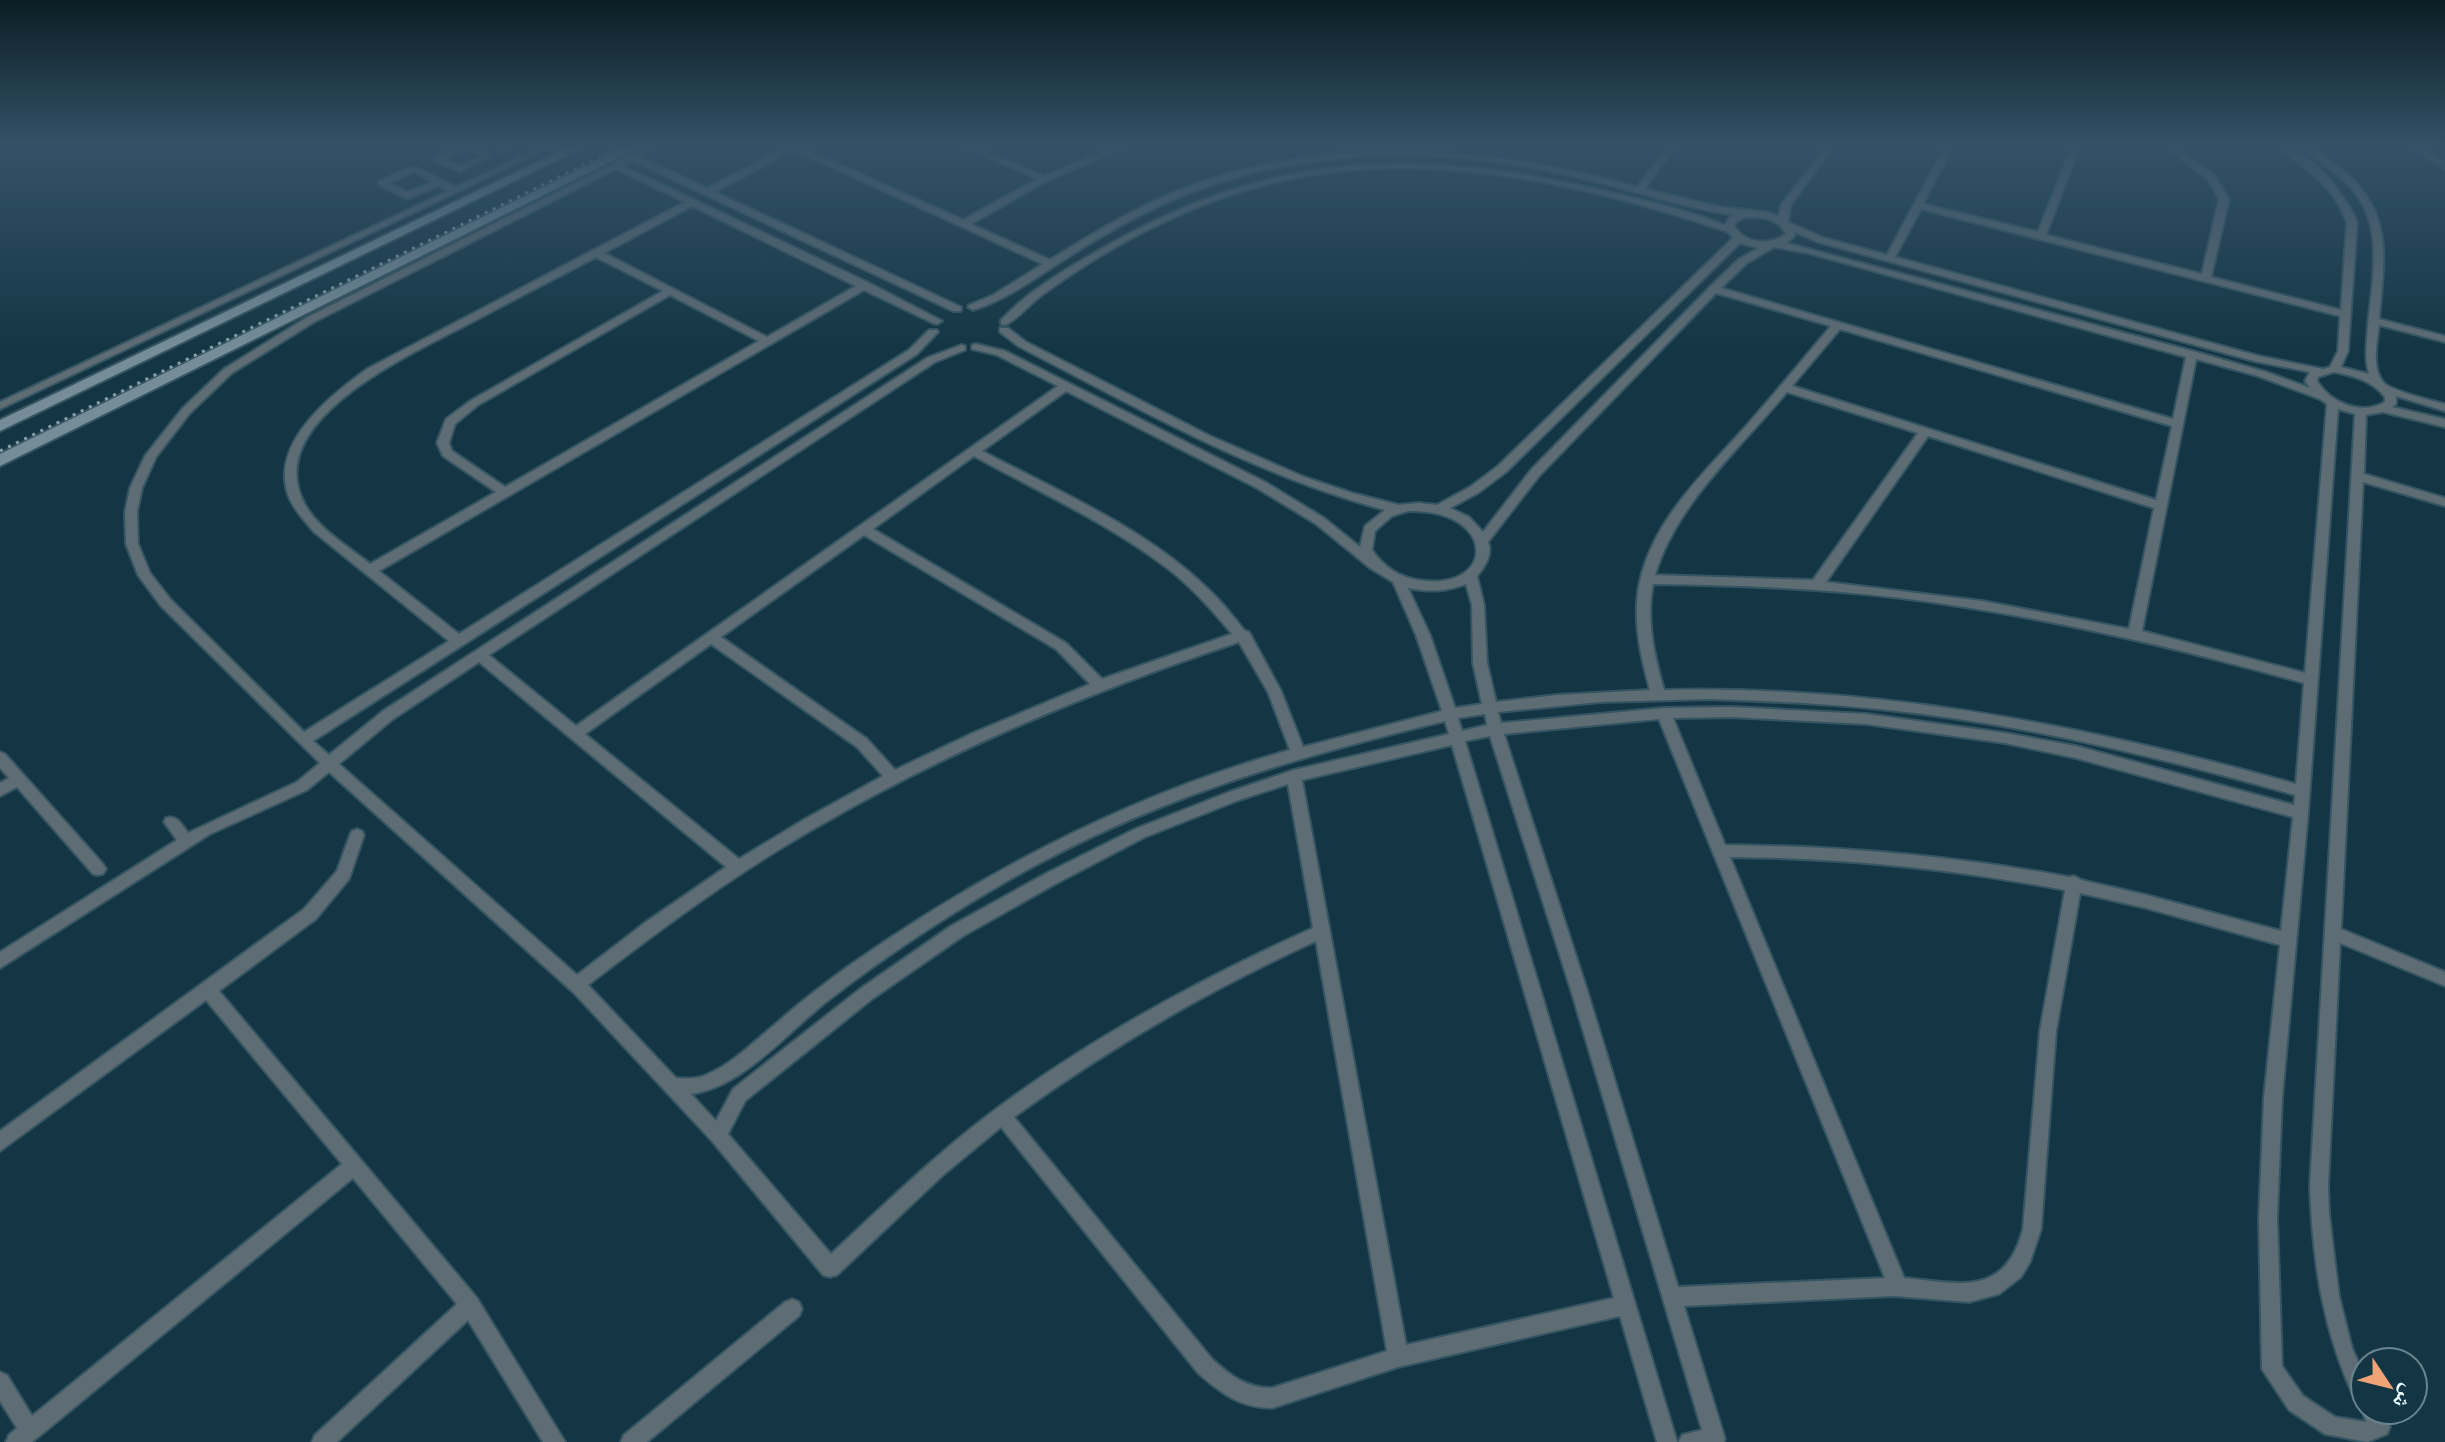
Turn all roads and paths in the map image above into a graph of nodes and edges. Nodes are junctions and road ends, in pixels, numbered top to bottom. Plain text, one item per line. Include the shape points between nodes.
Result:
1 (409, 213) edge
2 (441, 213) edge
3 (507, 213) edge
4 (522, 213) edge
5 (671, 213) edge
6 (716, 213) edge
7 (752, 213) edge
8 (940, 213) edge
9 (982, 213) edge
10 (1136, 213) edge
11 (1169, 213) edge
12 (1667, 213) edge
13 (1742, 213) edge
14 (1786, 213) edge
15 (1914, 213) edge
16 (1951, 213) edge
17 (2050, 213) edge
18 (2221, 213) edge
19 (2349, 213) edge
20 (2374, 213) edge
21 (1745, 214) junction
22 (963, 224) junction
23 (1785, 224) junction
24 (1735, 234) junction
25 (2041, 236) junction
26 (1774, 245) junction
27 (595, 252) junction
28 (1890, 258) junction
29 (1051, 264) junction
30 (2206, 278) junction
31 (865, 285) junction
32 (1714, 289) junction
33 (670, 291) junction
34 (973, 307) junction
35 (957, 309) junction
36 (2346, 314) junction
37 (2374, 321) junction
38 (1838, 325) junction
39 (935, 326) junction
40 (1004, 326) junction
41 (2445, 339) edge
42 (767, 341) junction
43 (976, 347) junction
44 (961, 348) junction
45 (2192, 354) junction
46 (2334, 369) junction
47 (2319, 371) junction
48 (2382, 386) junction
49 (1064, 387) junction
50 (1786, 388) junction
51 (2328, 399) junction
52 (0, 406) edge
53 (2445, 408) edge
54 (2384, 409) junction
55 (2361, 411) junction
56 (2445, 423) edge
57 (2178, 424) junction
58 (0, 426) edge
59 (1195, 430) junction
60 (1925, 432) junction
61 (1177, 443) junction
62 (973, 451) junction
63 (0, 461) edge
64 (2358, 476) junction
65 (504, 492) junction
66 (2445, 502) edge
67 (2161, 506) junction
68 (1398, 509) junction
69 (1439, 509) junction
70 (864, 529) junction
71 (1482, 541) junction
72 (1374, 565) junction
73 (370, 570) junction
74 (1470, 575) junction
75 (1647, 579) junction
76 (1399, 581) junction
77 (1818, 583) junction
78 (2135, 633) junction
79 (1244, 635) junction
80 (711, 637) junction
81 (457, 640) junction
82 (480, 655) junction
83 (409, 671) junction
84 (2311, 680) junction
85 (1097, 683) junction
86 (429, 689) junction
87 (1658, 694) junction
88 (1491, 709) junction
89 (1664, 713) junction
90 (1450, 715) junction
91 (1495, 729) junction
92 (575, 734) junction
93 (1458, 739) junction
94 (303, 740) junction
95 (1298, 753) junction
96 (0, 758) edge
97 (331, 764) junction
98 (1294, 776) junction
99 (892, 777) junction
100 (19, 779) junction
101 (0, 790) edge
102 (2302, 791) junction
103 (2301, 813) junction
104 (171, 822) dead end
105 (357, 835) dead end
106 (186, 841) junction
107 (1723, 851) junction
108 (737, 867) junction
109 (98, 869) dead end
110 (2074, 882) junction
111 (1322, 931) junction
112 (2332, 933) junction
113 (2287, 940) junction
114 (0, 961) edge
115 (2445, 979) edge
116 (576, 985) junction
117 (208, 990) junction
118 (764, 1042) junction
119 (782, 1060) junction
120 (671, 1086) junction
121 (1002, 1115) junction
122 (718, 1135) junction
123 (0, 1142) edge
124 (355, 1165) junction
125 (1898, 1287) junction
126 (1672, 1297) junction
127 (470, 1305) junction
128 (1624, 1305) junction
129 (792, 1309) dead end
130 (1398, 1357) junction
131 (2349, 1361) edge
132 (0, 1382) edge
133 (2370, 1426) edge
134 (23, 1436) edge
135 (322, 1442) edge
136 (555, 1442) edge
137 (631, 1442) edge
138 (1667, 1442) edge
139 (1689, 1442) edge

1 - 52 street
2 - 58 main road
3 - 63 main road
4 - 94 street via 263,347 204,391 151,456 136,488 132,544 144,575
5 - 27 street
6 - 31 street
7 - 35 street
8 - 22 street
9 - 22 street
10 - 29 street
11 - 40 street via 1029,299
12 - 24 street
13 - 21 street
14 - 23 street
15 - 28 street
16 - 25 street
17 - 25 street
18 - 30 street
19 - 36 street
20 - 37 street via 2380,234
21 - 23 street
21 - 24 street via 1730,222
22 - 29 street
23 - 26 street via 1791,235
23 - 28 street via 1812,237
24 - 26 street
24 - 69 street via 1502,469
25 - 30 street
26 - 32 street via 1743,261
26 - 45 street via 1803,248
27 - 33 street
27 - 73 street via 371,371 335,399 309,429 296,451 293,493 318,529
28 - 47 street
29 - 34 street
30 - 36 street
31 - 39 street
31 - 42 street
32 - 38 street
32 - 71 street via 1535,473
33 - 42 street
33 - 65 street via 474,403 450,422 443,443 447,453
34 - 35 street
34 - 40 street via 999,314
35 - 39 street
36 - 46 street via 2343,351
37 - 41 street
37 - 48 street via 2371,361
38 - 50 street
38 - 57 street
39 - 44 street via 942,343
39 - 81 street via 913,352
40 - 43 street via 994,341
40 - 59 street via 1017,341
42 - 65 street
43 - 44 street
43 - 49 street via 1001,353
44 - 82 street via 931,360
45 - 51 street
45 - 57 street
46 - 47 street
46 - 48 street
47 - 51 street via 2311,381
48 - 53 street
48 - 54 street via 2390,404
49 - 61 street
49 - 62 street
50 - 60 street
50 - 75 street via 1685,505 1661,539
51 - 55 street
51 - 84 street
54 - 55 street
54 - 56 street
55 - 64 street
57 - 67 street
59 - 61 street
59 - 68 street via 1302,482
60 - 67 street
60 - 77 street
61 - 72 street via 1291,502
62 - 70 street
62 - 79 street via 1168,561 1204,589
64 - 66 street
64 - 112 street
65 - 73 street
67 - 78 street
68 - 69 street
68 - 72 street via 1369,529 1365,543
69 - 71 street via 1467,521
70 - 80 street
70 - 85 street via 1061,646
71 - 74 street via 1484,556
72 - 76 street
73 - 81 street
74 - 76 street via 1443,586
74 - 88 street
75 - 77 street
75 - 87 street via 1646,653
76 - 90 street
77 - 78 street via 1975,602
78 - 84 street
79 - 85 street
79 - 95 street via 1275,688
80 - 92 street
80 - 99 street via 862,743
81 - 83 street
82 - 86 street
82 - 92 street
83 - 86 street
83 - 94 street
84 - 102 street
85 - 99 street
86 - 97 street via 372,726
87 - 88 street
87 - 102 street via 1842,699 1993,717 2144,747
88 - 90 street
88 - 91 street
89 - 91 street
89 - 103 street via 1866,719 2005,738 2150,769
89 - 107 street
90 - 93 street
90 - 95 street
91 - 93 street
91 - 126 street
92 - 108 street
93 - 98 street
93 - 128 street
94 - 97 street
95 - 118 street via 1122,815 984,886 901,937
96 - 100 street
97 - 106 street via 302,786 244,809
97 - 116 street
98 - 111 street
98 - 119 street via 1140,833 1052,878 957,931
99 - 108 street
100 - 101 street
100 - 109 street
102 - 103 street
103 - 113 street
104 - 106 street
105 - 117 street via 350,861 324,901
106 - 114 street
107 - 110 street via 1907,856
107 - 125 street
108 - 116 street
110 - 113 street
110 - 125 street via 2048,1031 2027,1254 2013,1275 1991,1288 1974,1292
111 - 121 street via 1165,1007
111 - 130 street
112 - 115 street
112 - 131 street via 2319,1186 2322,1265 2332,1320
113 - 133 street via 2268,1218 2272,1369 2313,1417 2350,1432 2367,1432
116 - 120 street
117 - 123 street
117 - 124 street
118 - 119 street
118 - 120 street via 710,1082
119 - 122 street via 739,1095
120 - 122 street
121 - 122 street via 830,1268
121 - 130 street via 1205,1366 1230,1388 1272,1398
124 - 127 street
124 - 134 street
125 - 126 street
126 - 139 street via 1715,1439
127 - 135 street
127 - 136 street
128 - 130 street
128 - 138 street
129 - 137 street
132 - 134 street

